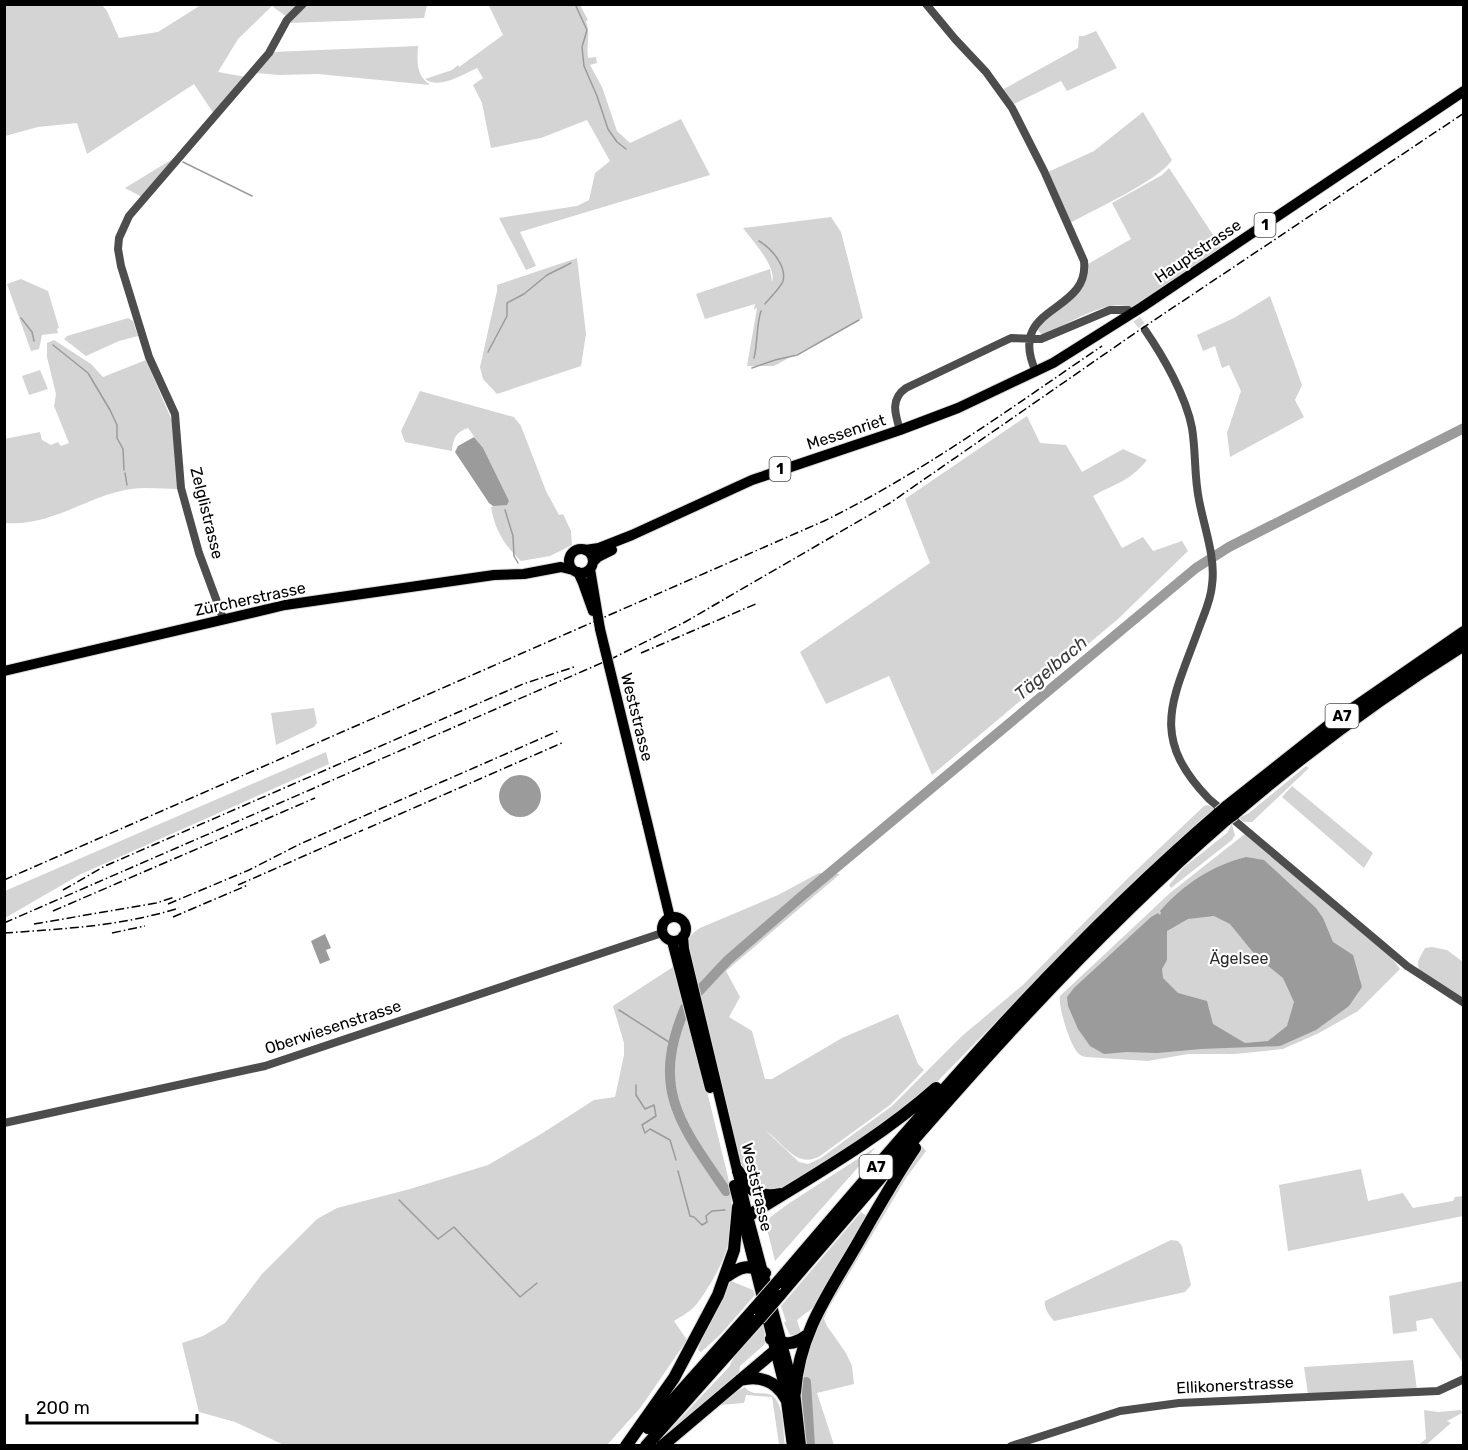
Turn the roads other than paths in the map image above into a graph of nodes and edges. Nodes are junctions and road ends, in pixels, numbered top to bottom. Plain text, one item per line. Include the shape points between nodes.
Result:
1 (303, 4) edge
2 (926, 4) edge
3 (1464, 91) edge
4 (1128, 310) dead end
5 (1145, 330) tunnel mouth
6 (1030, 340) junction
7 (1036, 372) junction
8 (900, 430) junction
9 (636, 535) junction
10 (585, 550) junction
11 (571, 554) junction
12 (592, 566) junction
13 (575, 571) junction
14 (505, 574) junction
15 (223, 618) junction
16 (600, 629) junction
17 (1464, 633) edge
18 (1464, 645) edge
19 (4, 671) edge
20 (1227, 813) junction
21 (670, 918) junction
22 (662, 933) junction
23 (683, 936) junction
24 (672, 941) junction
25 (692, 999) junction
26 (1464, 1003) edge
27 (978, 1051) junction
28 (955, 1092) junction
29 (4, 1123) edge
30 (738, 1171) junction
31 (792, 1188) junction
32 (738, 1207) junction
33 (745, 1220) junction
34 (753, 1267) junction
35 (765, 1273) junction
36 (725, 1278) junction
37 (777, 1290) junction
38 (757, 1313) junction
39 (806, 1336) junction
40 (776, 1345) junction
41 (1464, 1379) edge
42 (739, 1381) junction
43 (791, 1395) junction
44 (626, 1446) edge
45 (632, 1446) edge
46 (646, 1446) edge
47 (662, 1446) edge
48 (792, 1446) edge
49 (801, 1446) edge
50 (1011, 1446) edge

1 - 15 street, Zelglistrasse via 287,20 269,53 142,200 124,225 118,249 149,357 175,414 181,488
2 - 6 street via 1012,108 1084,261 1083,279 1076,291 1040,320
3 - 7 main road, Hauptstrasse / 1 via 1142,308
4 - 6 street via 1110,310 1045,338
5 - 26 street via 1188,414 1213,577 1210,598 1175,696 1171,721 1176,753 1185,771 1209,799 1395,956
6 - 7 street via 1030,357
6 - 8 street via 1011,339 906,388 895,402
7 - 8 main road, Messenriet / 1
8 - 9 main road, Messenriet / 1 via 752,480
9 - 10 main road, Messenriet / 1
9 - 12 main road, Messenriet / 1 via 603,554
10 - 11 main road, Messenriet
10 - 12 main road via 592,555
11 - 13 main road via 569,564
11 - 14 main road, Zürcherstrasse
12 - 13 main road, Messenriet via 584,572
12 - 16 main road, Weststrasse
13 - 14 main road, Zürcherstrasse via 561,567
13 - 16 main road, Weststrasse via 584,583
14 - 15 main road, Zürcherstrasse via 291,604
15 - 19 main road, Zürcherstrasse
16 - 21 main road, Weststrasse, bridge
17 - 20 highway, A7 via 1346,712
18 - 20 highway, A7 via 1357,717
20 - 27 highway, A7 via 1171,855 1104,918
20 - 28 highway, A7 via 1110,926
21 - 22 main road via 663,924
21 - 23 main road, Weststrasse via 683,921
22 - 24 main road
22 - 29 street, Oberwiesenstrasse via 265,1066
23 - 24 main road
23 - 25 main road, Weststrasse
24 - 25 main road, Weststrasse
25 - 30 main road, Weststrasse
25 - 32 main road, Weststrasse
27 - 31 highway, A7 via 895,1121
27 - 37 highway, A7
28 - 37 highway, A7
28 - 39 highway, A7 via 901,1168
30 - 31 highway, A7 via 746,1185 761,1194 774,1195
30 - 33 main road, Weststrasse
31 - 33 highway, A7
32 - 33 main road, Weststrasse
32 - 36 highway via 734,1250
33 - 34 main road, Weststrasse
33 - 35 main road, Weststrasse
34 - 35 highway
34 - 36 highway via 740,1268
34 - 40 main road, Weststrasse
35 - 40 main road, Weststrasse
36 - 44 highway via 674,1378
37 - 38 highway, A7, bridge
38 - 45 highway, A7
38 - 46 highway, A7
39 - 40 highway via 795,1344
39 - 43 highway, A7
40 - 42 highway
40 - 43 main road, Weststrasse
41 - 50 street, Ellikonerstrasse via 1438,1391 1140,1407
42 - 43 highway via 767,1380
42 - 47 highway
43 - 48 main road, Weststrasse
43 - 49 main road, Weststrasse

